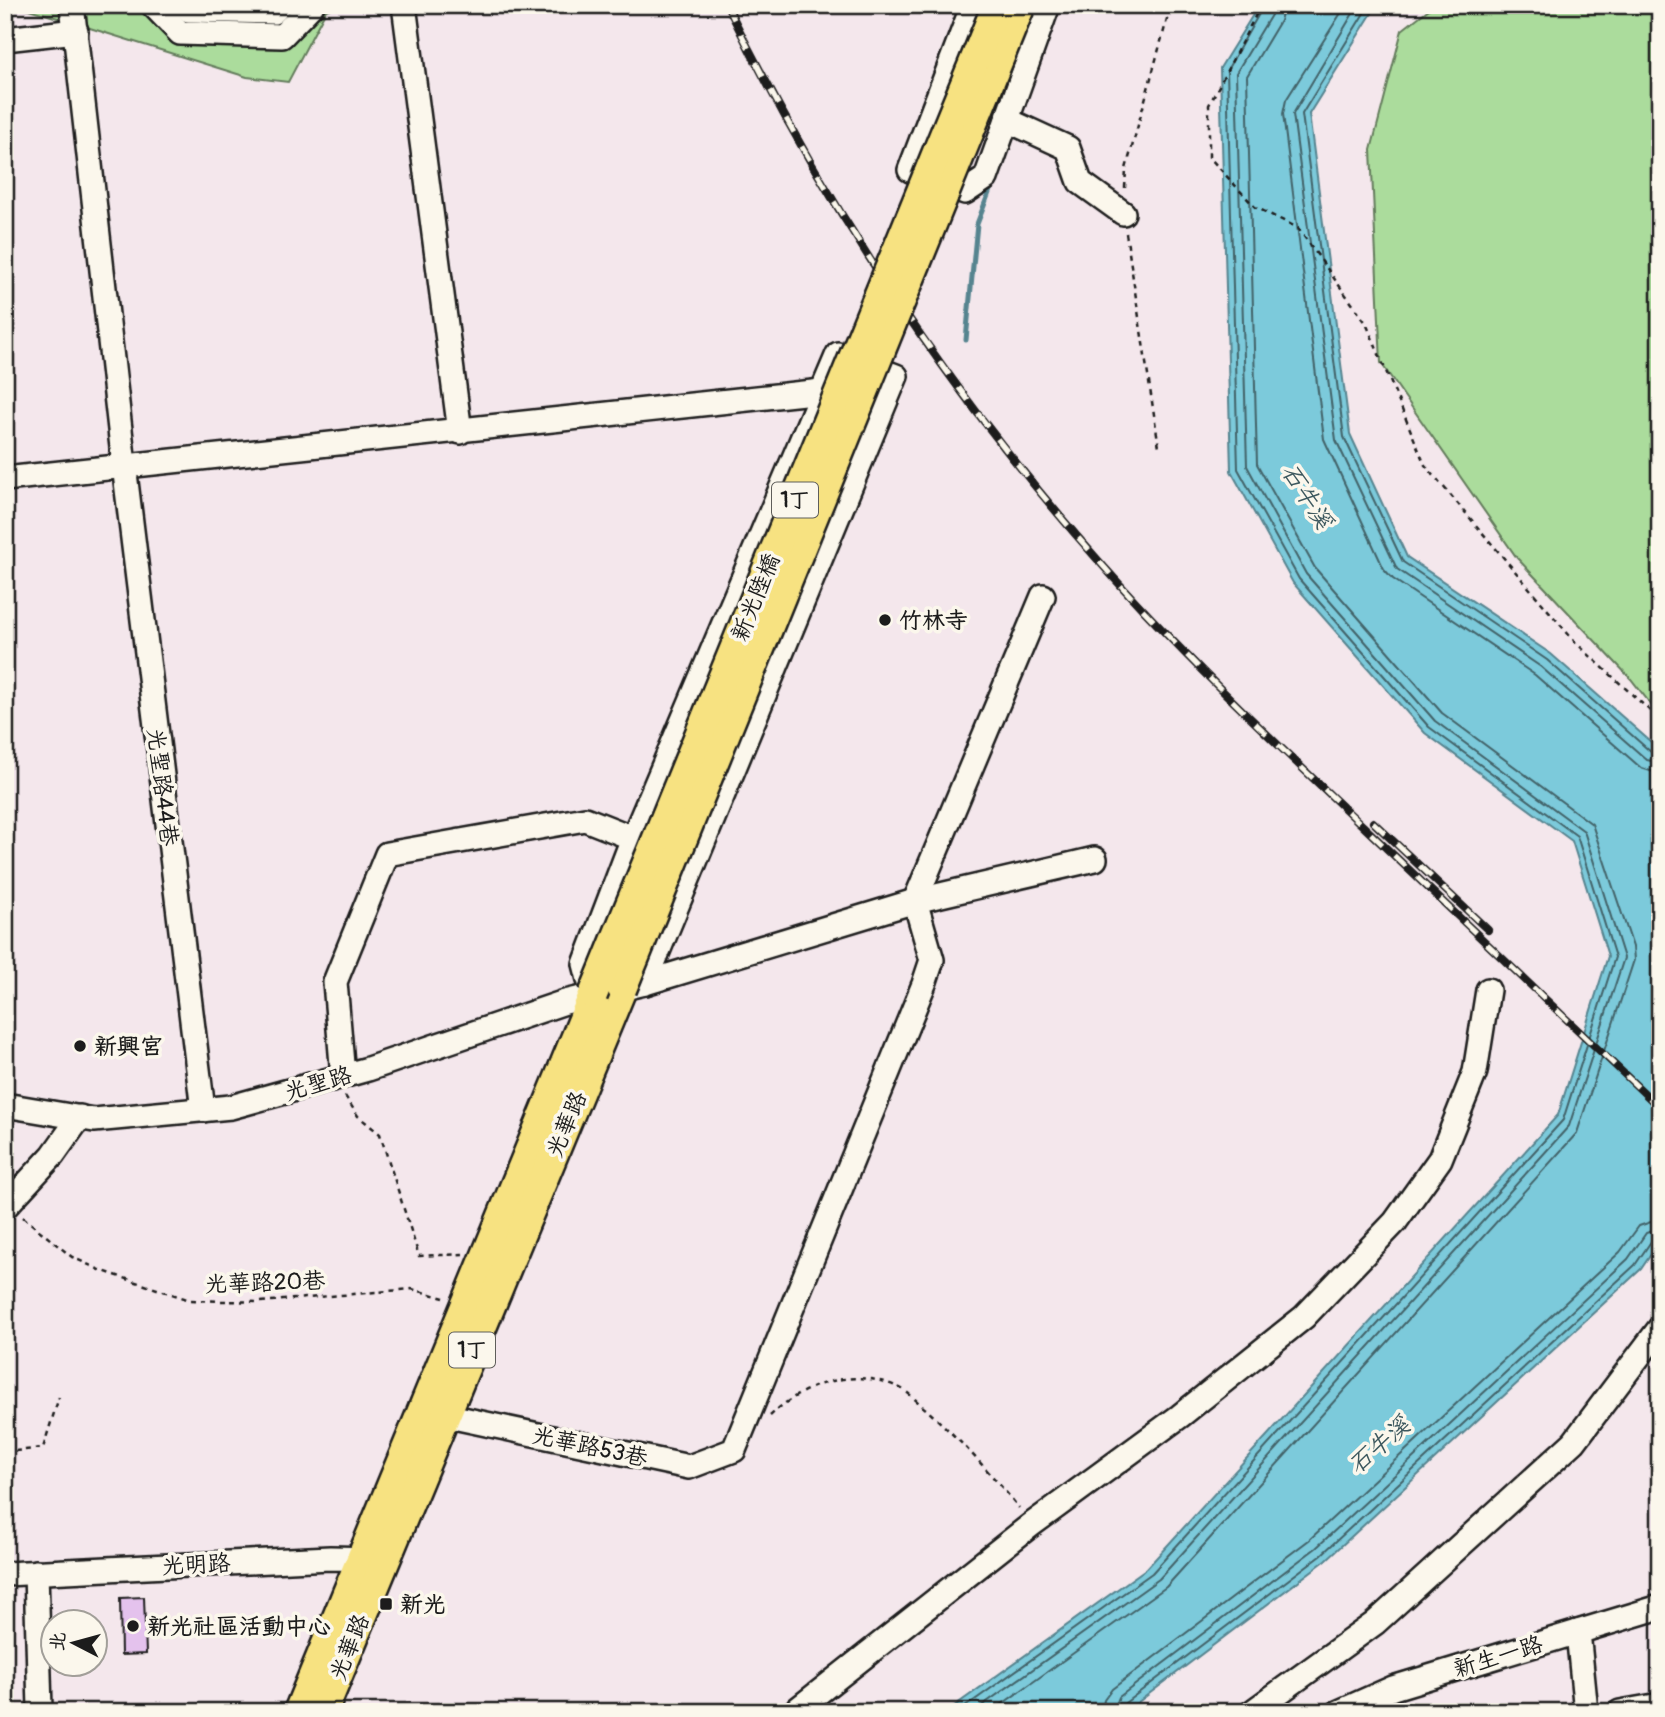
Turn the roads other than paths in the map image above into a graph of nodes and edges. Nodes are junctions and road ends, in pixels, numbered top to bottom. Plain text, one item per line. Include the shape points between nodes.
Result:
1 (72, 5) edge
2 (153, 5) edge
3 (312, 5) edge
4 (404, 5) edge
5 (973, 5) edge
6 (997, 5) edge
7 (1021, 5) edge
8 (1048, 5) edge
9 (188, 7) edge
10 (275, 8) edge
11 (76, 31) junction
12 (180, 33) junction
13 (282, 37) junction
14 (5, 39) edge
15 (1007, 120) junction
16 (1123, 213) road end
17 (822, 391) junction
18 (460, 432) junction
19 (124, 465) junction
20 (5, 479) edge
21 (1043, 596) dead end
22 (633, 838) junction
23 (1095, 859) dead end
24 (915, 901) junction
25 (633, 986) junction
26 (1488, 990) dead end
27 (593, 995) junction
28 (338, 1077) junction
29 (5, 1105) edge
30 (203, 1110) junction
31 (80, 1117) junction
32 (6, 1206) edge
33 (1660, 1328) edge
34 (457, 1356) junction
35 (444, 1415) junction
36 (373, 1558) junction
37 (36, 1572) junction
38 (5, 1574) edge
39 (1660, 1607) edge
40 (1578, 1632) junction
41 (1660, 1705) edge
42 (40, 1709) dead end
43 (298, 1712) edge
44 (323, 1712) edge
45 (793, 1712) edge
46 (1252, 1712) edge
47 (1339, 1712) edge
48 (1586, 1712) edge
49 (1619, 1712) edge

1 - 11 street, 光聖路44巷
2 - 12 street
3 - 13 street
4 - 18 street
5 - 15 street via 910,170 965,192 986,178
6 - 27 main road, 新光陸橋 / 1丁, bridge
7 - 25 main road, 新光陸橋 / 1丁, bridge
8 - 15 street
9 - 10 street
9 - 12 street
10 - 13 street
11 - 14 street
11 - 19 street, 光聖路44巷
12 - 13 street
15 - 16 street via 1069,148 1080,182
17 - 18 street
17 - 22 street
17 - 25 street via 838,354 896,376
18 - 19 street
19 - 20 street
19 - 30 street, 光聖路44巷
21 - 24 street
22 - 27 street via 585,964
22 - 28 street via 585,819 387,853 335,982
23 - 24 street
24 - 25 street
24 - 35 street, 光華路53巷 via 932,960 734,1450 690,1467
25 - 27 street, 光聖路
25 - 34 main road, 光華路 / 1丁
26 - 45 street via 1475,1072 1440,1159 1395,1222 1304,1317
27 - 28 street, 光聖路
27 - 34 main road, 光華路 / 1丁 via 464,1303
28 - 30 street, 光聖路 via 231,1107
29 - 31 street, 光聖路
30 - 31 street, 光聖路 via 94,1120
31 - 32 street via 53,1155
33 - 46 street via 1574,1441 1375,1623
34 - 35 main road, 光華路 / 1丁
34 - 36 main road, 光華路 / 1丁
35 - 36 main road, 光華路 / 1丁
36 - 37 street, 光明路
36 - 43 main road, 光華路 / 1丁
36 - 44 main road, 光華路 / 1丁
37 - 38 street, 光明路
37 - 42 street
39 - 40 street, 新生一路
40 - 47 street, 新生一路 via 1393,1688
40 - 48 street
41 - 49 street

